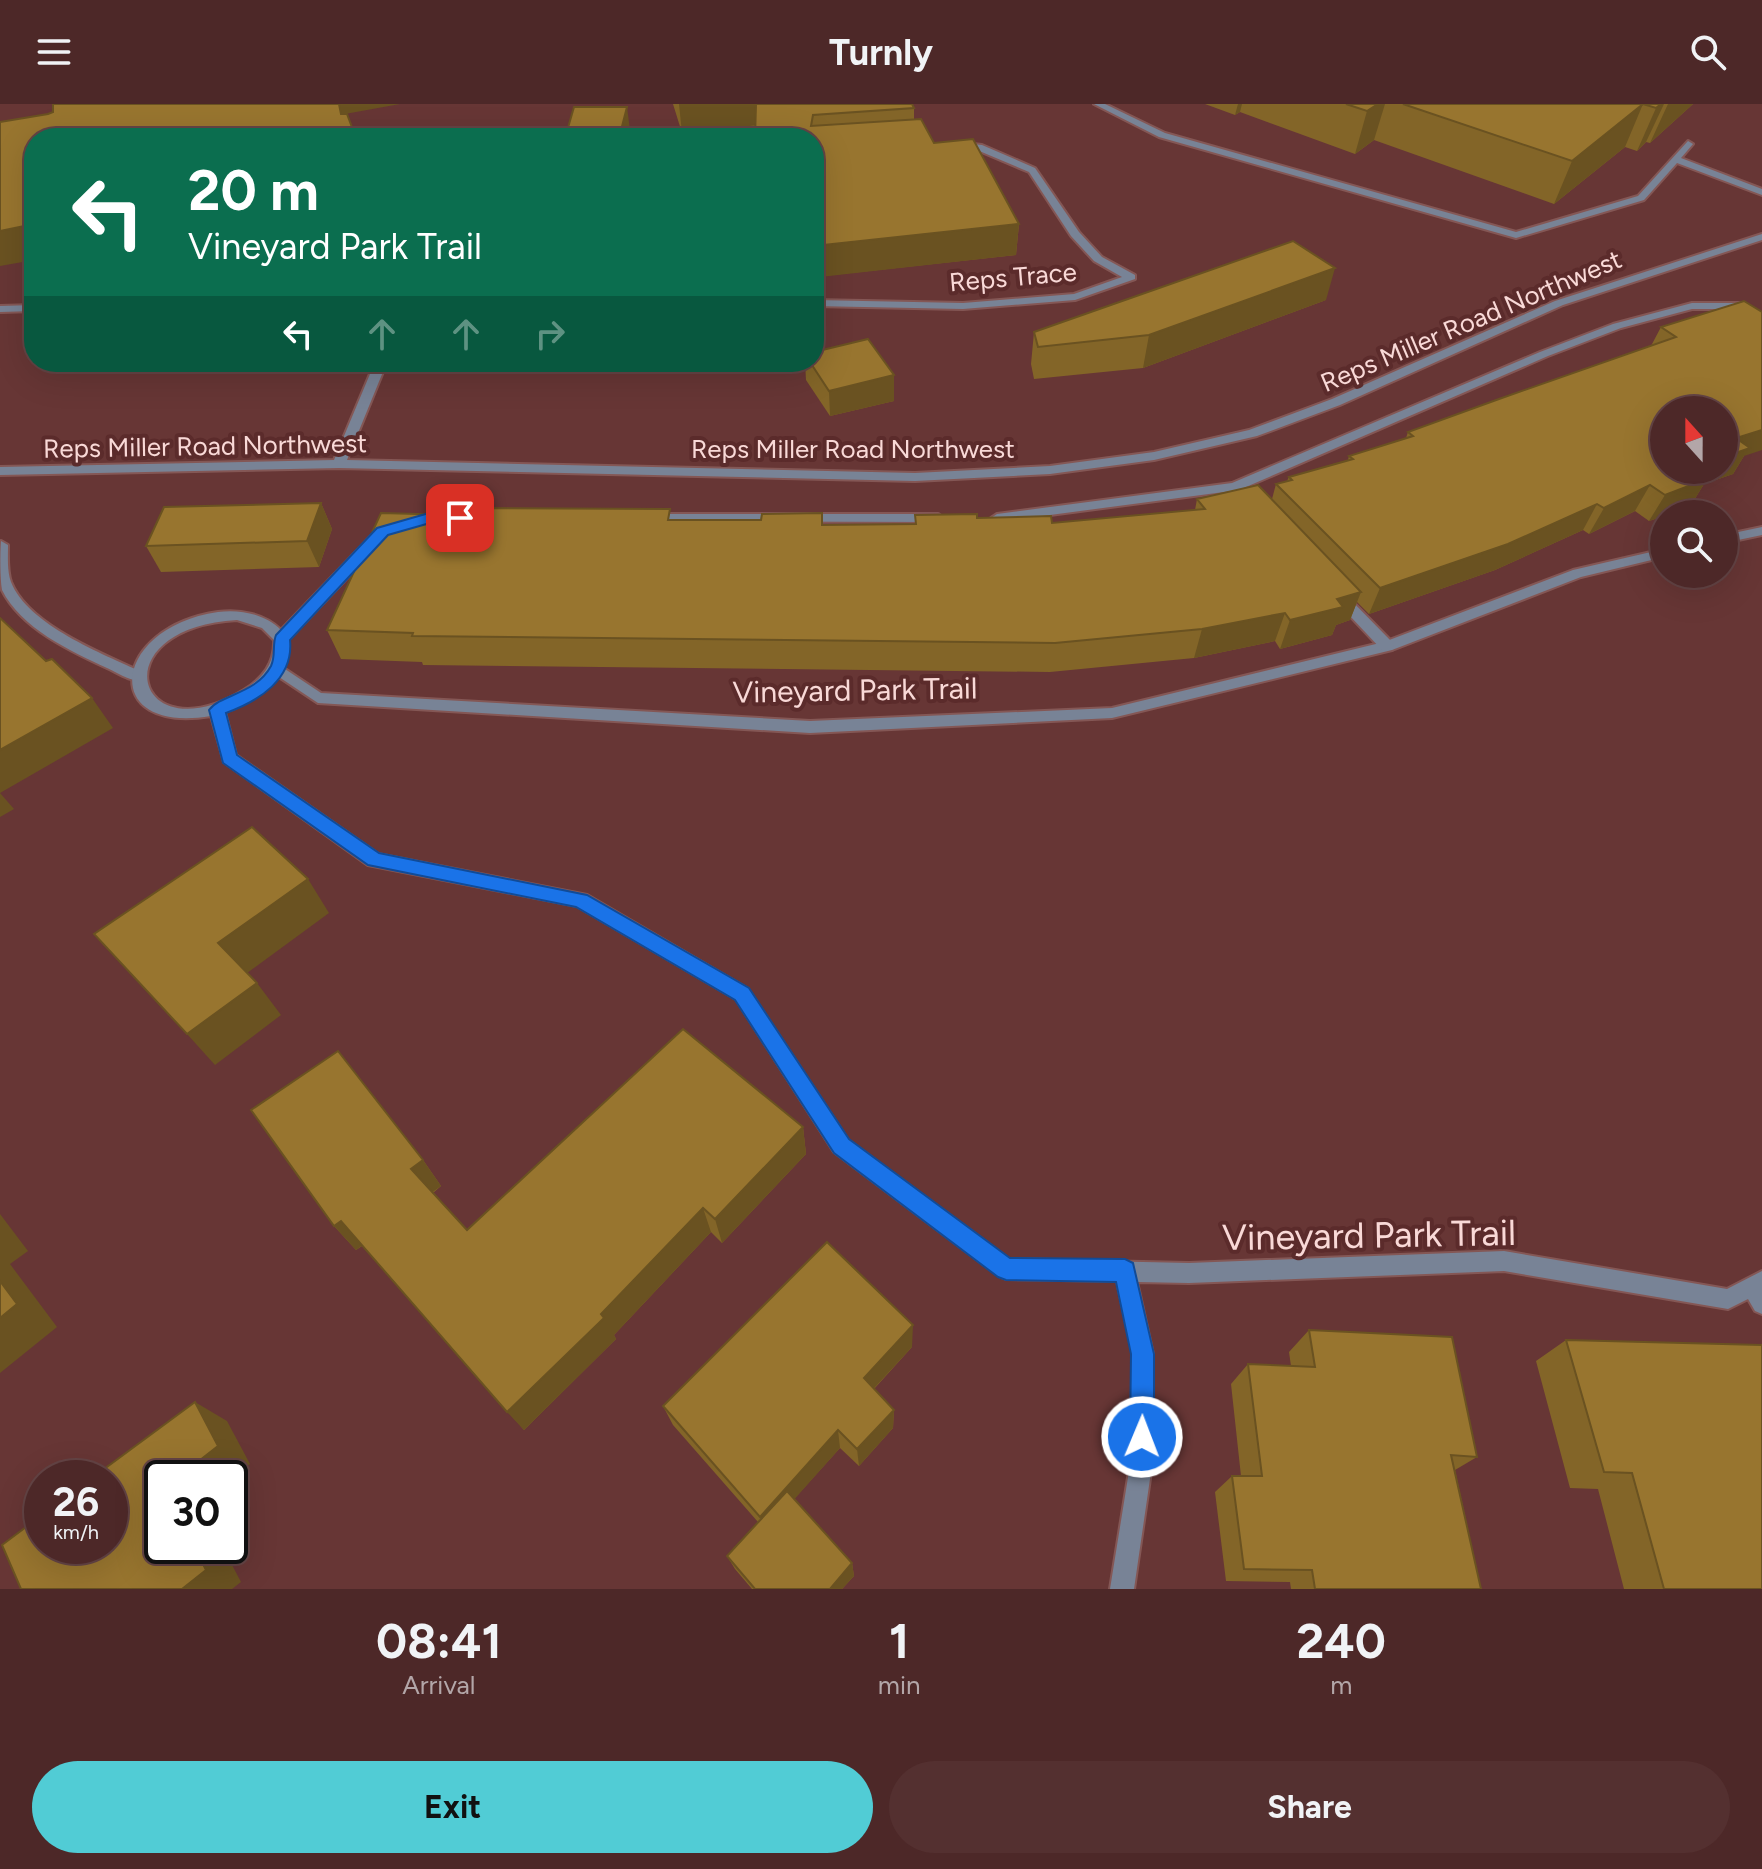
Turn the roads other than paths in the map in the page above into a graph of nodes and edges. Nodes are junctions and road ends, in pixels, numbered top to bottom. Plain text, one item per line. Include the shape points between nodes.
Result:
1 (1098, 104) edge
2 (940, 144) edge
3 (1688, 144) dead end
4 (1675, 159) junction
5 (1762, 192) edge
6 (1762, 237) edge
7 (824, 303) edge
8 (24, 308) edge
9 (0, 309) edge
10 (1762, 320) edge
11 (377, 372) edge
12 (339, 464) junction
13 (0, 471) edge
14 (1235, 487) junction
15 (1246, 498) edge
16 (633, 518) edge
17 (946, 518) edge
18 (977, 518) edge
19 (394, 528) edge
20 (1762, 531) edge
21 (1738, 536) edge
22 (1, 545) edge
23 (1650, 556) edge
24 (1333, 589) edge
25 (281, 639) junction
26 (1387, 646) junction
27 (277, 671) junction
28 (137, 676) junction
29 (217, 710) junction
30 (1125, 1271) junction
31 (1759, 1290) edge
32 (1122, 1589) edge

1 - 4 street via 1162,135 1516,235 1641,198
2 - 7 street, Reps Trace via 979,147 1032,170 1098,259 1131,277 1075,297 1005,303
3 - 4 street
4 - 5 street
6 - 12 street, Reps Miller Road Northwest via 1559,303 1253,433 1154,456 1050,470 915,477
8 - 9 street
10 - 14 street via 1739,306 1692,306 1617,326
11 - 12 street
12 - 13 street, Reps Miller Road Northwest
14 - 15 street
14 - 18 street
16 - 17 street
19 - 25 street via 382,532
20 - 21 street
22 - 28 street via 5,583 20,603 54,635
23 - 26 street, Vineyard Park Trail via 1578,573
24 - 26 street
25 - 27 street
25 - 28 street via 257,619 205,619 154,645
26 - 27 street, Vineyard Park Trail via 1112,713 810,727 318,698
27 - 29 street via 242,701
28 - 29 street via 140,692 150,704 168,712
29 - 30 street, Vineyard Park Trail via 229,758 374,860 581,900 742,994 841,1146 1006,1269
30 - 31 street, Vineyard Park Trail via 1504,1261 1728,1299
30 - 32 street via 1143,1354 1141,1465

